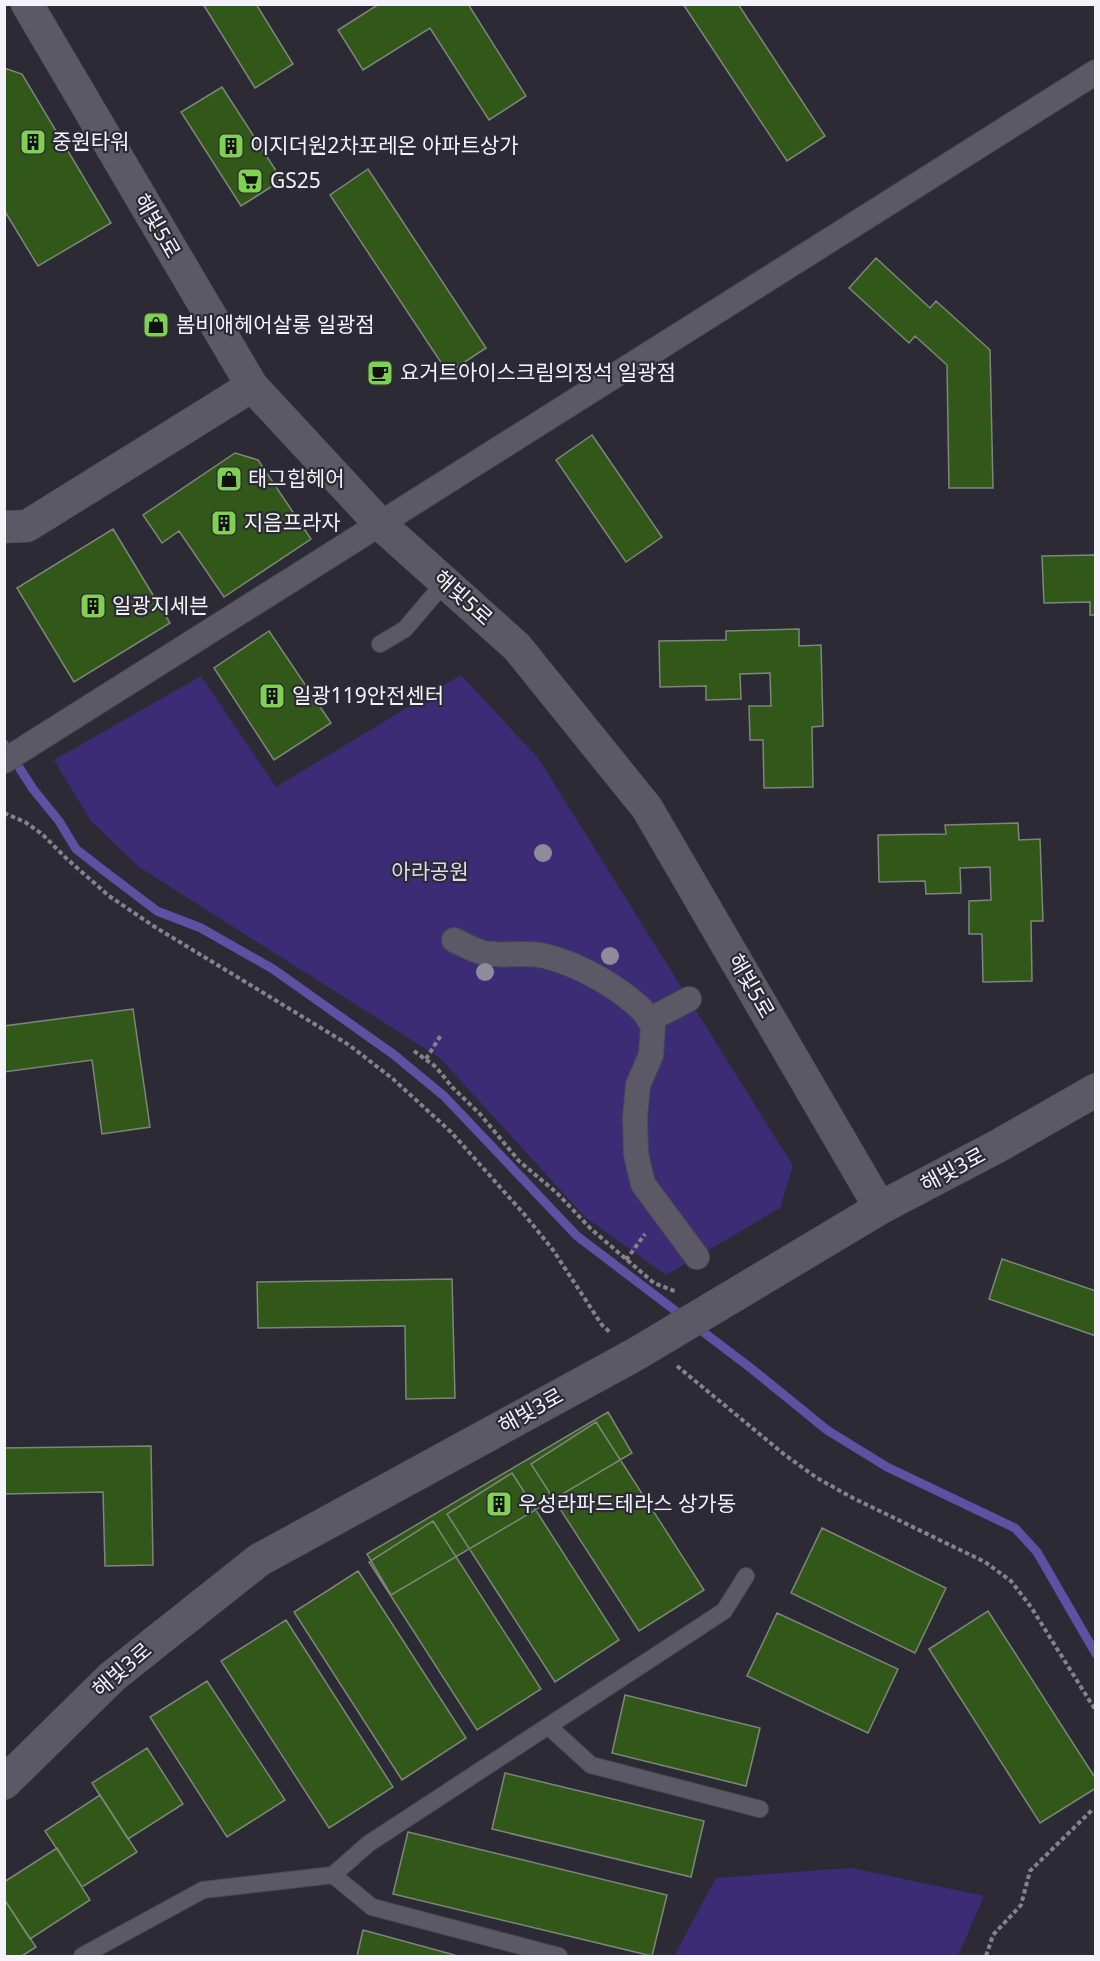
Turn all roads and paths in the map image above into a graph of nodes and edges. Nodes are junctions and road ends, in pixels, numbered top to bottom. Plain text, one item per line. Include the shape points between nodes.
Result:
1 (27, 4) edge
2 (1095, 72) edge
3 (252, 386) junction
4 (380, 525) junction
5 (4, 527) edge
6 (446, 582) junction
7 (380, 644) dead end
8 (4, 761) edge
9 (4, 813) edge
10 (454, 940) dead end
11 (689, 999) dead end
12 (649, 1020) junction
13 (441, 1035) dead end
14 (414, 1051) dead end
15 (426, 1059) junction
16 (1095, 1090) edge
17 (880, 1208) junction
18 (639, 1241) dead end
19 (697, 1257) dead end
20 (626, 1260) junction
21 (654, 1283) dead end
22 (602, 1325) dead end
23 (651, 1345) junction
24 (746, 1576) dead end
25 (1095, 1711) edge
26 (548, 1726) junction
27 (4, 1783) edge
28 (759, 1809) dead end
29 (1095, 1811) edge
30 (333, 1875) junction
31 (82, 1956) edge
32 (559, 1956) edge
33 (986, 1956) edge

1 - 3 street, 해빛5로
2 - 4 street
3 - 4 street, 해빛5로
3 - 5 street via 27,526
4 - 6 street, 해빛5로
4 - 8 street
6 - 7 lane via 405,629
6 - 17 street, 해빛5로 via 517,647 647,808
9 - 22 path via 42,834 109,896 349,1045 393,1079 451,1132 524,1214 553,1250
10 - 12 street via 486,953 544,956 580,969 614,988
11 - 12 street
12 - 19 street via 653,1025 651,1055 638,1085 636,1154 643,1184
13 - 15 path
14 - 15 path
15 - 20 path via 519,1161
16 - 17 street, 해빛3로
17 - 23 street, 해빛3로
18 - 20 path
20 - 21 path
23 - 25 path via 818,1478 985,1562 1011,1581
23 - 27 street, 해빛3로 via 259,1560 113,1676
24 - 26 lane via 724,1611
26 - 28 lane via 591,1765
26 - 30 lane via 368,1844
29 - 33 path via 1030,1870 1021,1905 993,1935
30 - 31 lane via 203,1890
30 - 32 lane via 372,1907

